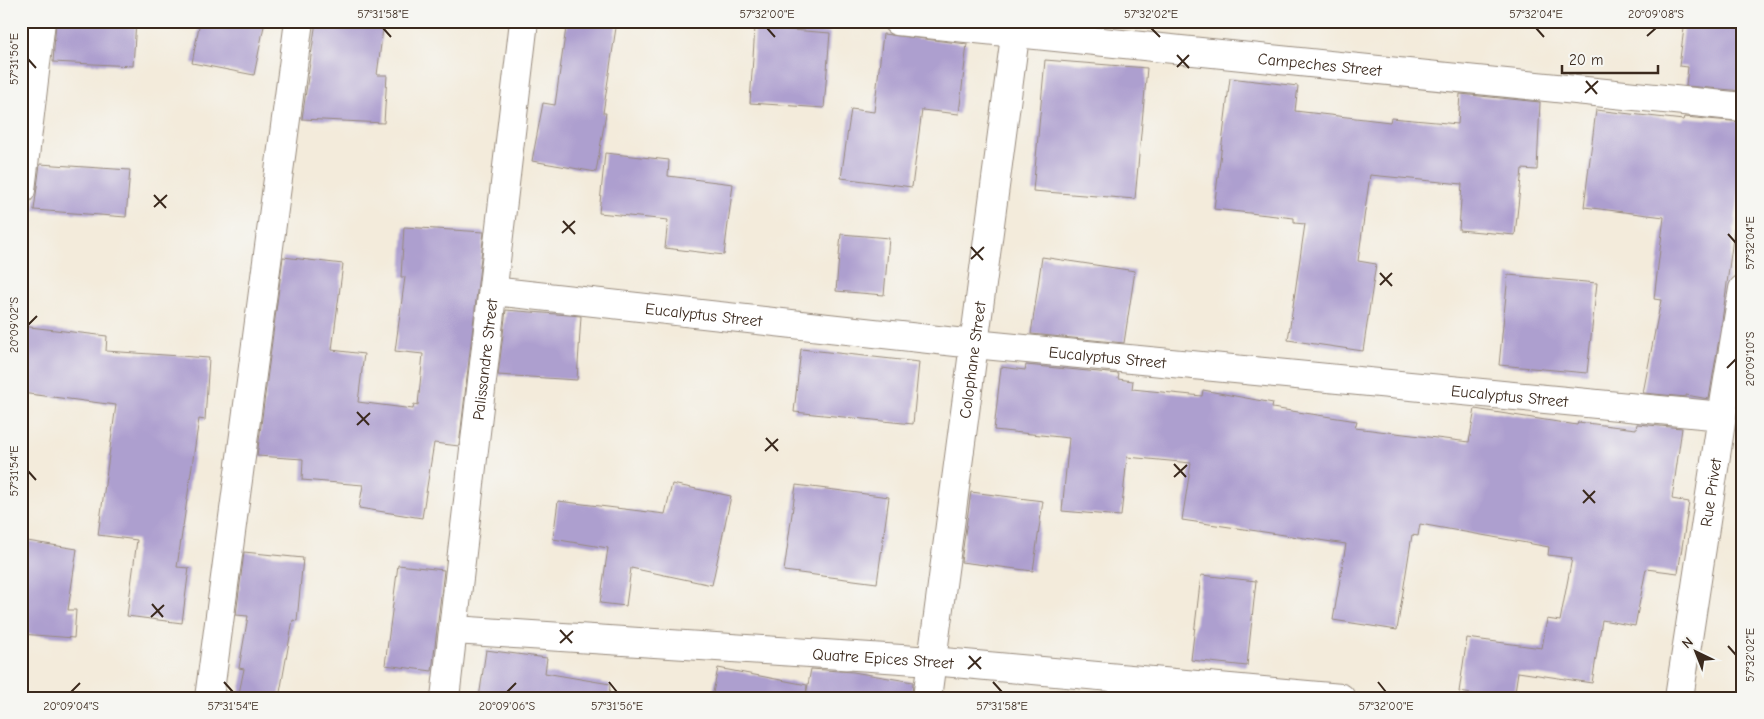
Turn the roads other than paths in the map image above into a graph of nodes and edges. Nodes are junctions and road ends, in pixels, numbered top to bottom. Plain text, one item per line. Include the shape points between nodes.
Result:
1 (41, 21) edge
2 (299, 21) edge
3 (524, 21) edge
4 (897, 21) edge
5 (1017, 27) edge
6 (1743, 107) edge
7 (21, 190) edge
8 (1743, 289) edge
9 (493, 291) junction
10 (974, 344) junction
11 (1722, 416) junction
12 (454, 630) junction
13 (932, 661) junction
14 (209, 698) edge
15 (445, 698) edge
16 (927, 698) edge
17 (1341, 698) edge
18 (1679, 698) edge

1 - 7 street
2 - 14 street
3 - 9 street, Palissandre Street
4 - 5 street, Campeches Street
5 - 6 street, Campeches Street
5 - 10 street, Colophane Street
8 - 11 street, Rue Privet
9 - 10 street, Eucalyptus Street
9 - 12 street, Palissandre Street
10 - 11 street, Eucalyptus Street
10 - 13 street, Colophane Street
11 - 18 street, Rue Privet
12 - 13 street, Quatre Epices Street
12 - 15 street, Palissandre Street
13 - 16 street, Colophane Street
13 - 17 street, Quatre Epices Street

